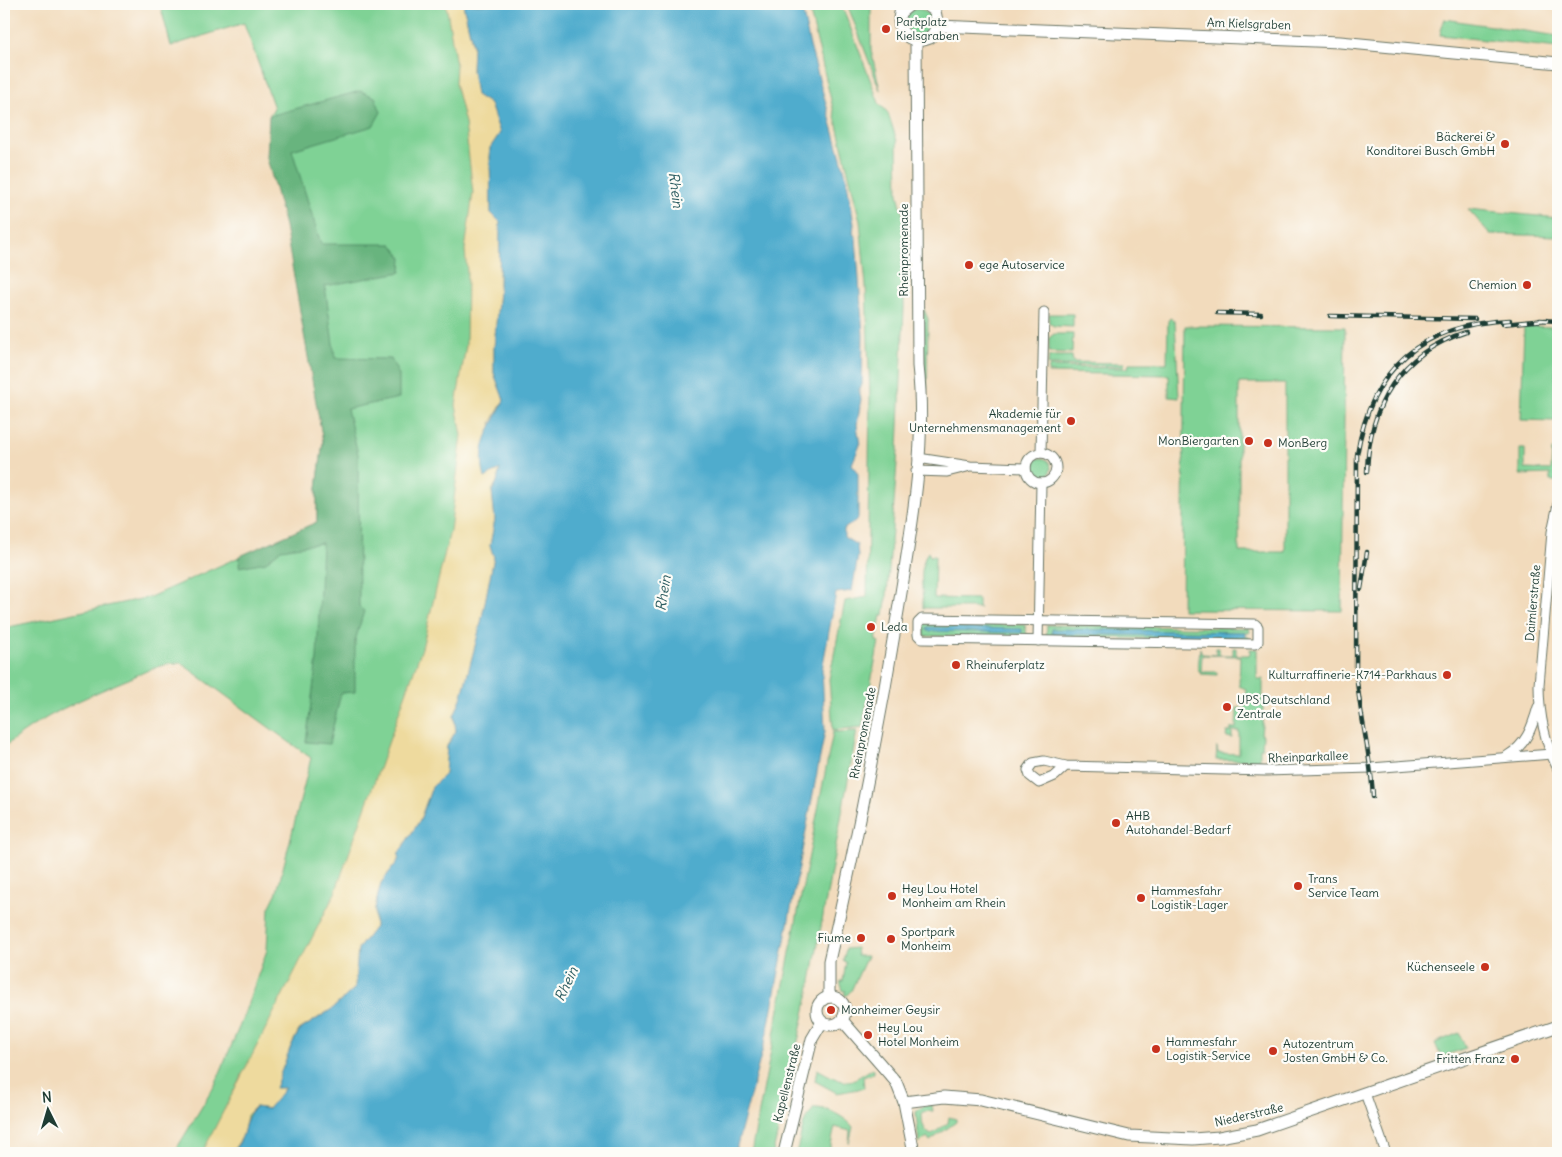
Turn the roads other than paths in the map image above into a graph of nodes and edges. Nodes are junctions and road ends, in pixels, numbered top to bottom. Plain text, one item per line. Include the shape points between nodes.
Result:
1 (911, 4) edge
2 (925, 4) edge
3 (938, 26) junction
4 (916, 41) junction
5 (1558, 64) edge
6 (1044, 312) dead end
7 (1041, 453) junction
8 (918, 458) junction
9 (970, 466) junction
10 (1026, 468) junction
11 (916, 471) junction
12 (1041, 483) junction
13 (1558, 504) edge
14 (1038, 621) junction
15 (1038, 641) junction
16 (1539, 705) junction
17 (1552, 754) junction
18 (1504, 757) junction
19 (1066, 766) dead end
20 (1558, 769) edge
21 (829, 997) junction
22 (842, 1020) junction
23 (822, 1022) junction
24 (1558, 1026) edge
25 (1364, 1093) junction
26 (904, 1102) junction
27 (784, 1153) edge
28 (914, 1153) edge
29 (1386, 1153) edge

1 - 4 street via 900,13 899,26 905,36
2 - 3 street via 935,12
3 - 4 street via 930,38
3 - 5 street, Am Kielsgraben via 1340,42
4 - 8 street, Rheinpromenade via 921,400
6 - 7 street
7 - 10 street via 1032,456
7 - 12 street via 1052,458 1056,468 1050,480
8 - 9 street
8 - 11 street, Rheinpromenade
9 - 10 street
9 - 11 street via 947,472
10 - 12 street via 1028,477
11 - 21 street, Rheinpromenade via 906,559 881,716 829,960
12 - 14 street
13 - 16 street, Daimlerstraße via 1552,532
14 - 15 street
14 - 15 street via 922,619 918,623 918,635 922,639
14 - 15 street via 1255,624 1258,642
16 - 17 street, Daimlerstraße
16 - 18 street, Daimlerstraße via 1525,741
17 - 18 street, Rheinparkallee
17 - 20 street, Daimlerstraße
18 - 19 street, Rheinparkallee via 1372,768 1265,771
21 - 22 street via 842,1002 845,1011
21 - 23 street via 818,1006 817,1015
22 - 23 street via 831,1025
22 - 26 street via 896,1082
23 - 27 street, Kapellenstraße via 812,1039
24 - 25 street, Niederstraße
25 - 26 street, Niederstraße via 1257,1130 1193,1139 1130,1136 964,1098 926,1098
25 - 29 street
26 - 28 street

